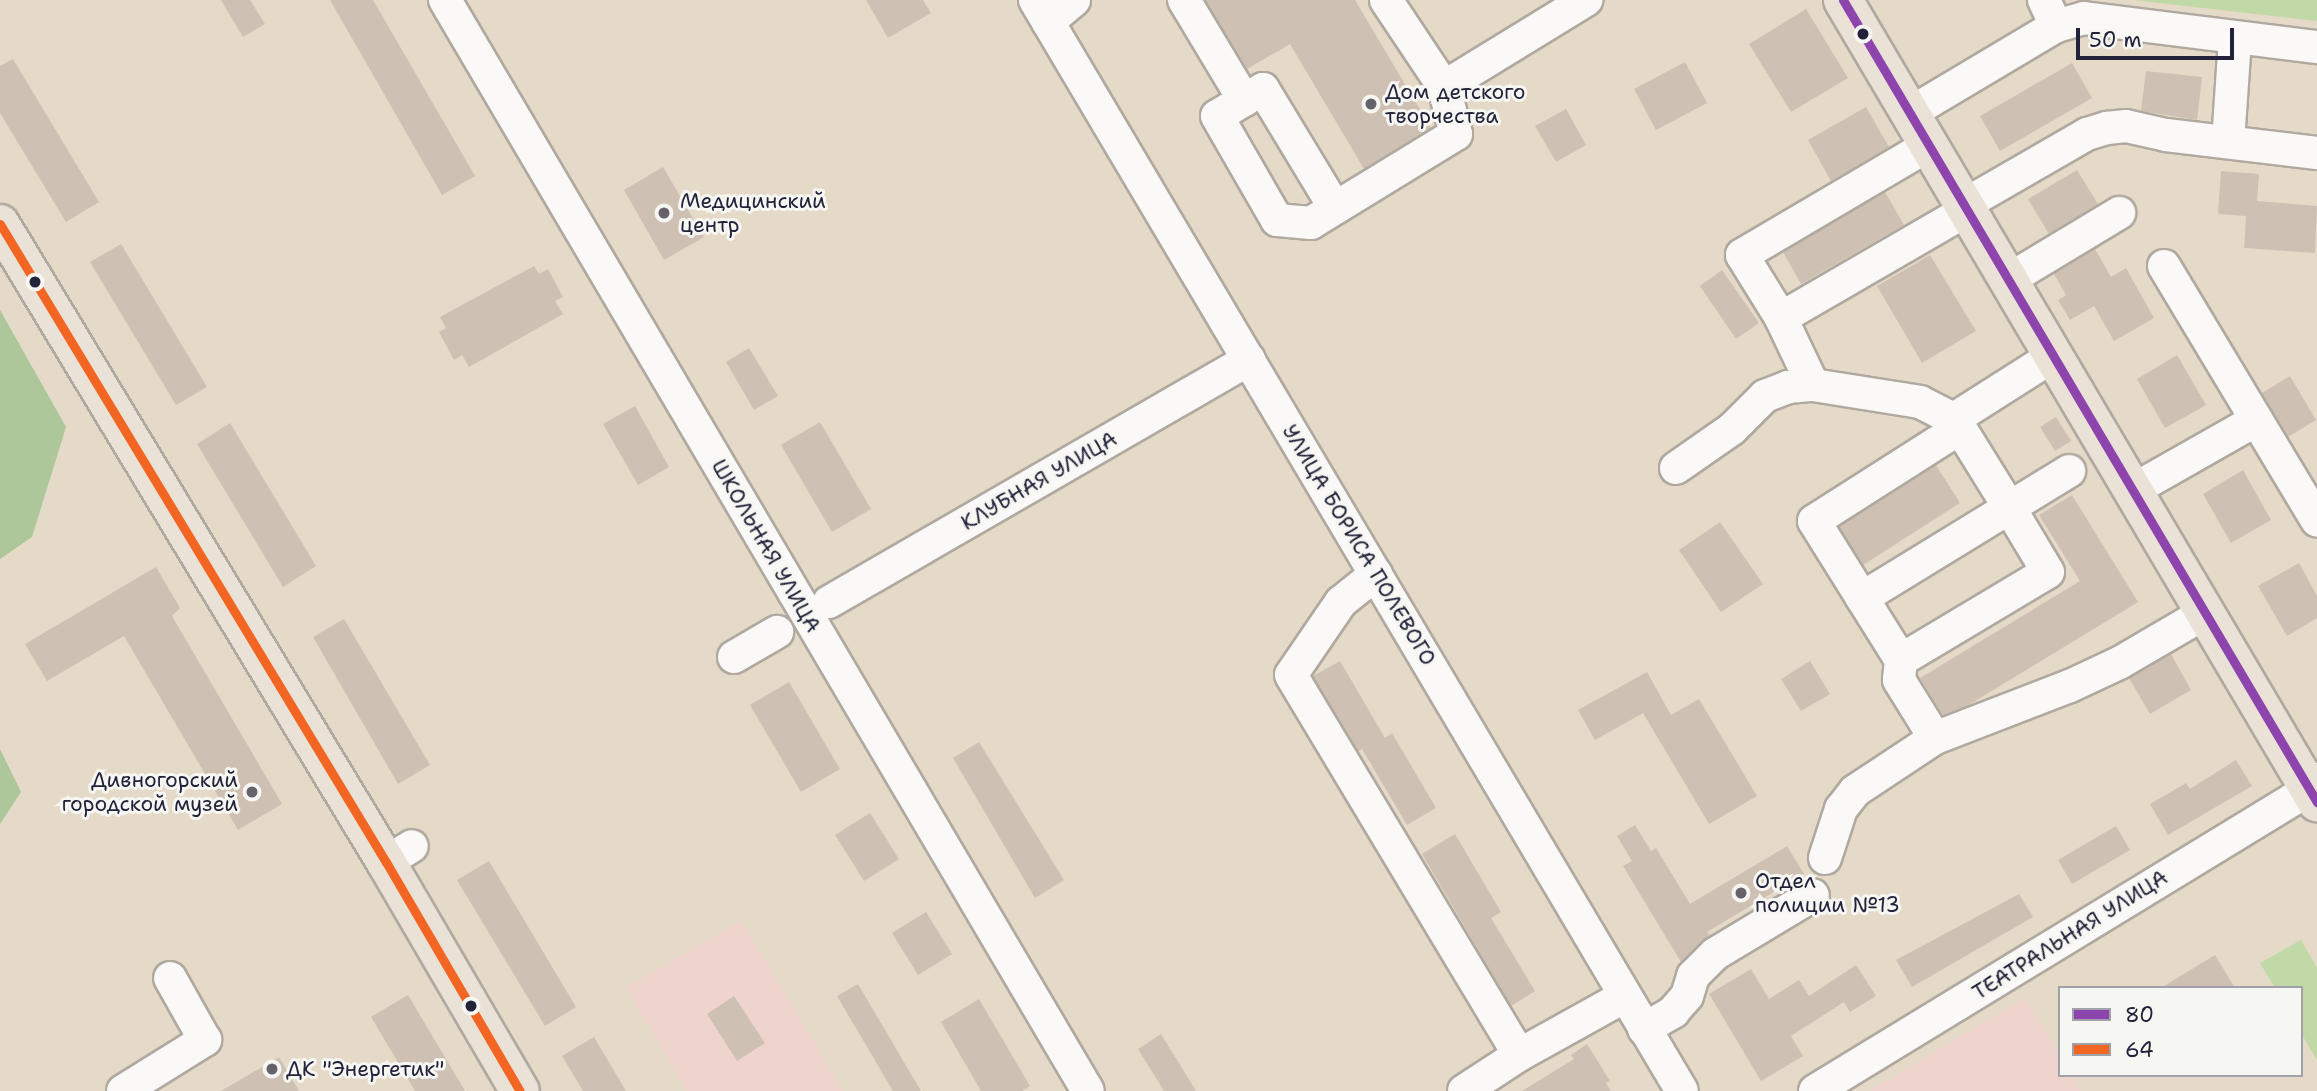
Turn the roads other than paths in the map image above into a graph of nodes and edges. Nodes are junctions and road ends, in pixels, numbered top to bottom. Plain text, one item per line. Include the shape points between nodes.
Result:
1 (444, 0) edge
2 (1074, 0) edge
3 (1184, 0) edge
4 (1385, 0) edge
5 (1586, 0) edge
6 (1843, 0) edge
7 (1041, 11) edge
8 (2050, 13) edge
9 (2235, 38) junction
10 (2317, 47) edge
11 (1444, 87) junction
12 (1244, 100) junction
13 (1919, 129) junction
14 (2228, 142) junction
15 (2317, 153) edge
16 (1966, 207) junction
17 (1335, 208) junction
18 (2119, 213) dead end
19 (0, 225) edge
20 (2164, 266) dead end
21 (2008, 279) junction
22 (1781, 318) junction
23 (2053, 356) junction
24 (1249, 360) junction
25 (1813, 385) junction
26 (2256, 420) junction
27 (1957, 424) junction
28 (1675, 468) dead end
29 (2069, 471) dead end
30 (2133, 490) junction
31 (2009, 507) junction
32 (2317, 522) edge
33 (1376, 574) junction
34 (1863, 598) junction
35 (828, 602) dead end
36 (2206, 613) junction
37 (777, 632) dead end
38 (734, 657) dead end
39 (1901, 660) junction
40 (1935, 738) junction
41 (2313, 789) edge
42 (1825, 858) dead end
43 (1813, 895) dead end
44 (170, 978) dead end
45 (1625, 996) junction
46 (1644, 1029) junction
47 (1519, 1055) junction
48 (123, 1091) edge
49 (520, 1091) edge
50 (1088, 1091) edge
51 (1464, 1091) edge
52 (1682, 1091) edge
53 (1815, 1091) edge

1 - 50 street, ШКОЛЬНАЯ УЛИЦА
2 - 7 street
3 - 12 street
4 - 11 street
5 - 11 street
6 - 13 main road
7 - 24 street, УЛИЦА БОРИСА ПОЛЕВОГО
8 - 9 street
8 - 13 street
9 - 10 street
9 - 14 street
11 - 17 street via 1455,134
12 - 17 street via 1263,89
12 - 17 street via 1217,116 1277,220 1311,223
13 - 16 main road
13 - 22 street via 1742,255
14 - 15 street
14 - 16 street via 2126,126 2107,128 2087,135
16 - 21 main road
16 - 22 street
18 - 21 street
19 - 49 main road
20 - 26 street
21 - 23 main road
22 - 25 street
23 - 27 street
23 - 30 main road
24 - 33 street, УЛИЦА БОРИСА ПОЛЕВОГО
24 - 35 street, КЛУБНАЯ УЛИЦА
25 - 27 street via 1920,402
25 - 28 street via 1788,387 1765,396 1732,429
26 - 30 street
26 - 32 street
27 - 31 street
27 - 34 street via 1814,521
29 - 31 street
30 - 36 main road
31 - 34 street
31 - 39 street via 2048,572
33 - 45 street, УЛИЦА БОРИСА ПОЛЕВОГО
33 - 47 street via 1342,602 1291,675
34 - 39 street
36 - 40 street via 2070,687
36 - 41 main road
37 - 38 street
39 - 40 street via 1899,680
40 - 42 street via 1855,791 1841,809
41 - 53 street, ТЕАТРАЛЬНАЯ УЛИЦА
43 - 46 street via 1715,954 1693,976 1688,996 1673,1012
44 - 48 street via 205,1041
45 - 46 street, УЛИЦА БОРИСА ПОЛЕВОГО
45 - 47 street
46 - 52 street, УЛИЦА БОРИСА ПОЛЕВОГО
47 - 51 street

